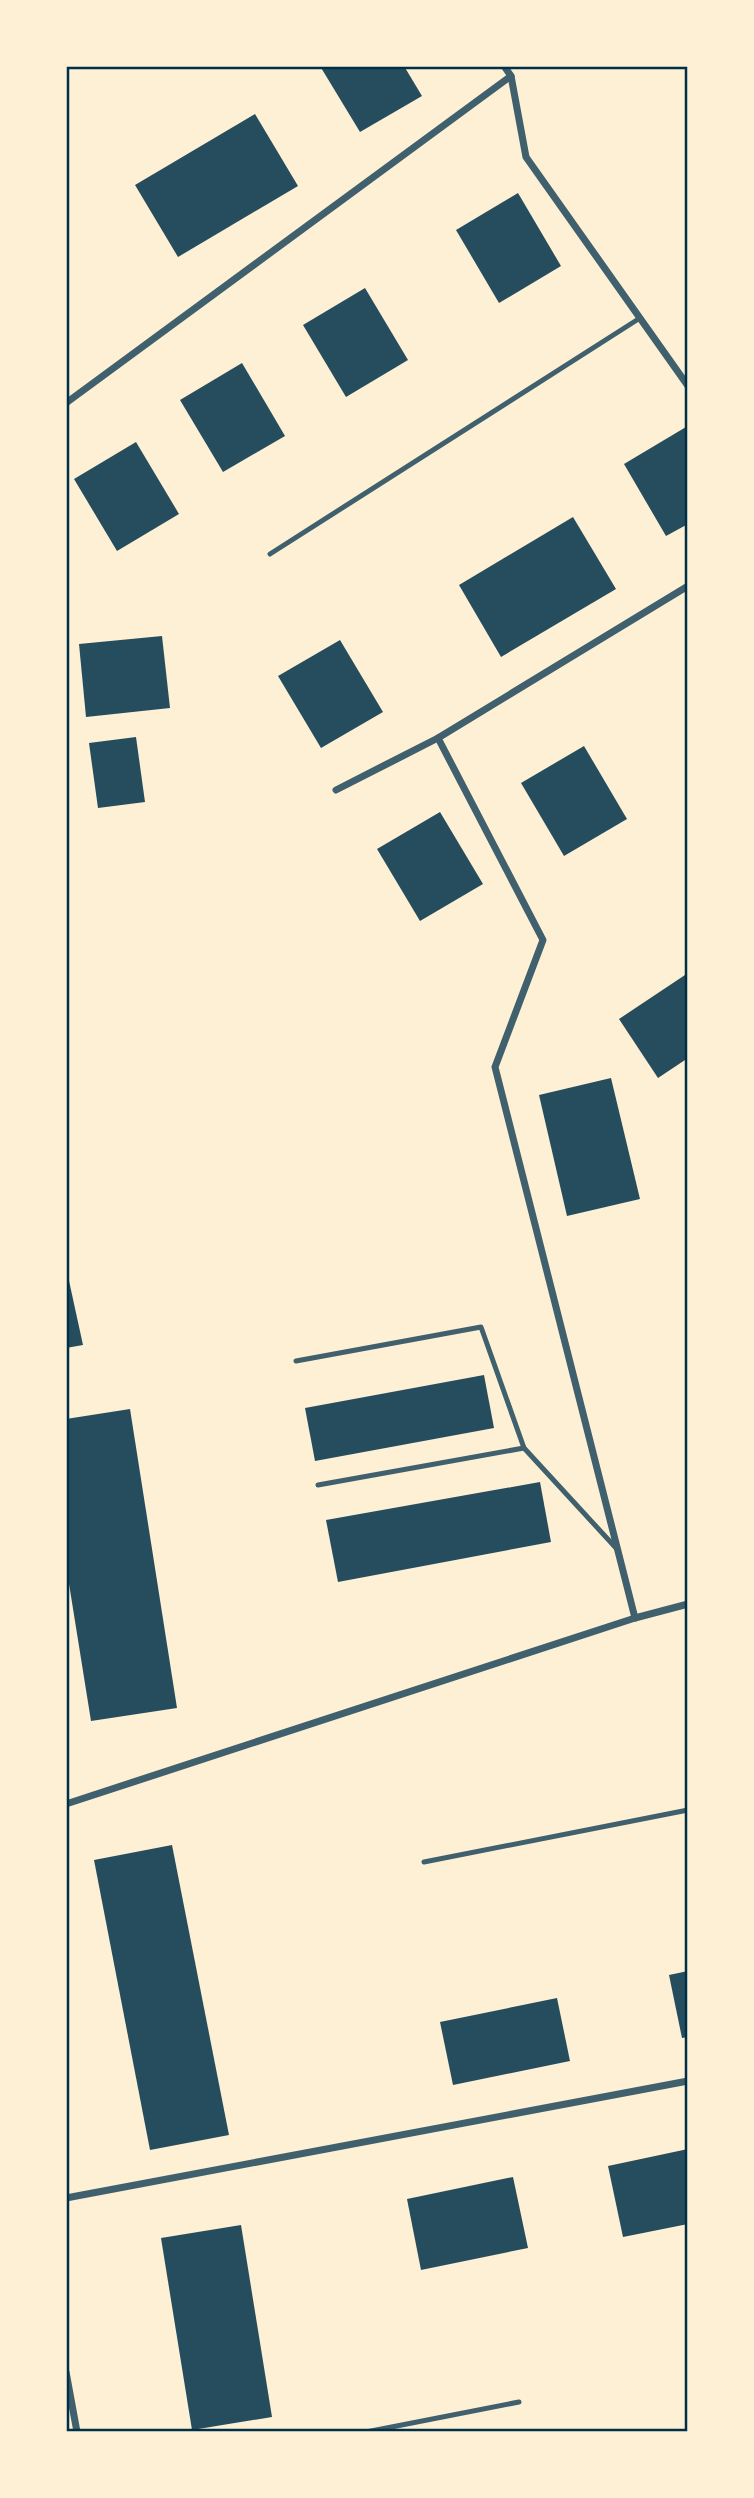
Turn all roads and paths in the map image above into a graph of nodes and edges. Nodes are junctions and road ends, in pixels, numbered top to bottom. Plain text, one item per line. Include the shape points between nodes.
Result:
1 (505, 66) edge
2 (511, 76) junction
3 (640, 318) junction
4 (688, 386) edge
5 (66, 403) edge
6 (270, 554) dead end
7 (688, 586) edge
8 (438, 738) junction
9 (336, 790) dead end
10 (296, 1362) dead end
11 (524, 1448) junction
12 (318, 1485) dead end
13 (618, 1550) junction
14 (688, 1604) edge
15 (635, 1618) junction
16 (66, 1804) edge
17 (688, 1810) edge
18 (424, 1862) dead end
19 (688, 2081) edge
20 (66, 2198) edge
21 (66, 2372) edge
22 (519, 2402) dead end
23 (70, 2417) edge
24 (77, 2431) edge
25 (366, 2431) edge

1 - 2 street
2 - 3 street via 526,157
2 - 5 street
3 - 4 street
3 - 6 lane
7 - 8 street
8 - 9 street
8 - 13 street via 543,940 495,1067
10 - 11 lane via 481,1327
11 - 12 lane
11 - 13 lane
13 - 15 street
14 - 15 street
15 - 16 street
17 - 18 lane
19 - 20 street
21 - 23 street
22 - 25 lane
23 - 24 street

